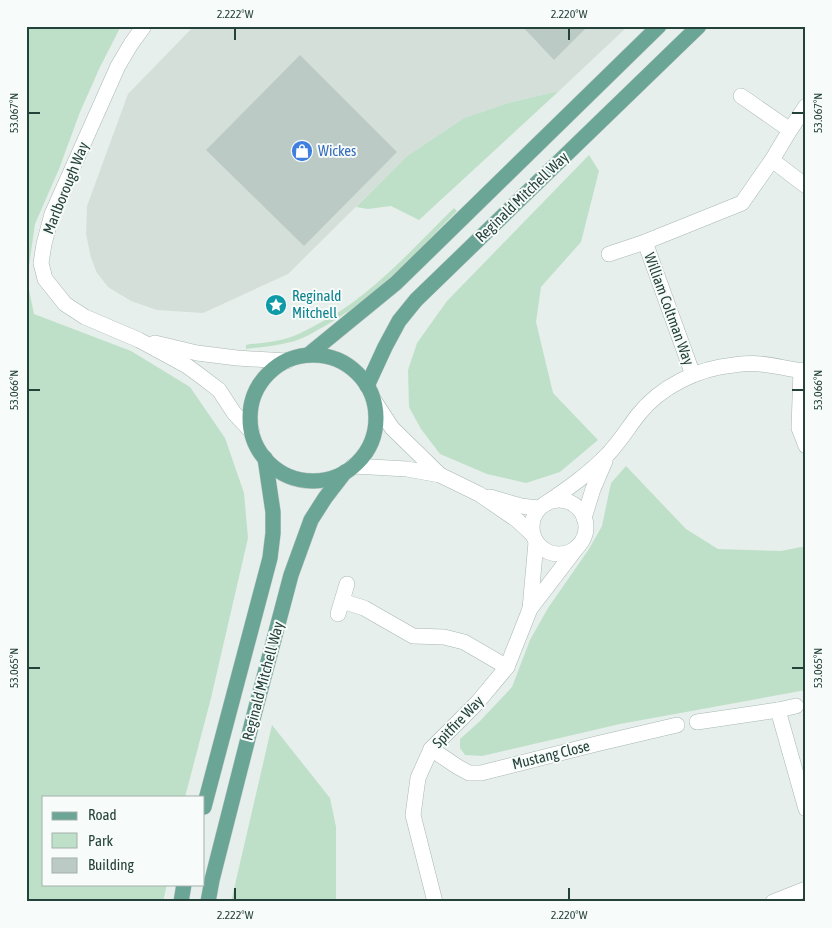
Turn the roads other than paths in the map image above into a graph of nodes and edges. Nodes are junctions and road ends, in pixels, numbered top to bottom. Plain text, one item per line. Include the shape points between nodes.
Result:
1 (144, 26) edge
2 (659, 26) edge
3 (698, 26) edge
4 (741, 96) dead end
5 (806, 106) edge
6 (790, 130) junction
7 (772, 160) junction
8 (806, 186) edge
9 (645, 242) junction
10 (609, 254) dead end
11 (138, 340) junction
12 (308, 355) junction
13 (287, 361) junction
14 (803, 370) edge
15 (694, 375) junction
16 (370, 392) junction
17 (252, 432) junction
18 (806, 446) edge
19 (609, 453) junction
20 (265, 458) junction
21 (349, 469) junction
22 (440, 475) junction
23 (479, 494) junction
24 (542, 506) junction
25 (584, 518) junction
26 (534, 538) junction
27 (579, 545) junction
28 (347, 584) dead end
29 (530, 608) junction
30 (507, 667) junction
31 (796, 706) dead end
32 (778, 710) junction
33 (697, 722) dead end
34 (678, 725) dead end
35 (431, 749) junction
36 (205, 803) edge
37 (806, 809) edge
38 (184, 886) edge
39 (806, 889) edge
40 (181, 902) edge
41 (208, 902) edge
42 (435, 902) edge
43 (773, 902) edge

1 - 11 street, Marlborough Way via 118,66 52,214 41,263 45,278 66,304 85,317
2 - 12 main road, Reginald Mitchell Way via 396,283
3 - 16 main road, Reginald Mitchell Way via 416,300 399,321 385,347
4 - 6 street
5 - 6 street, William Coltman Way
6 - 7 street, William Coltman Way
7 - 8 street
7 - 9 street, William Coltman Way via 742,203
9 - 10 street, William Coltman Way
9 - 15 street, William Coltman Way
11 - 13 street, Marlborough Way via 197,353
11 - 17 street, Marlborough Way via 187,366 219,390
12 - 13 main road
12 - 16 main road via 342,362 359,375
13 - 17 main road via 267,375 254,395 250,416
14 - 15 street via 760,364 733,365
14 - 18 street via 799,428
15 - 19 street via 673,384 653,400
16 - 21 main road via 376,409 374,432 364,455
16 - 22 street via 392,428
17 - 20 main road
19 - 24 street
19 - 25 street
20 - 21 main road via 276,469 302,479 327,479
20 - 36 main road, Reginald Mitchell Way via 274,512 270,558
21 - 22 street via 406,470
21 - 41 main road, Reginald Mitchell Way via 311,520 291,575
22 - 23 street
23 - 24 street via 521,506
23 - 26 street via 517,520
24 - 25 street via 553,500 563,500 579,509
24 - 26 street via 534,514 532,522
25 - 27 street via 586,526
26 - 27 street via 546,552 560,554
26 - 29 street, Spitfire Way
27 - 29 street, Spitfire Way
28 - 30 street via 340,607 364,608 413,636 444,637 464,642
29 - 30 street, Spitfire Way
30 - 35 street, Spitfire Way
31 - 32 street
32 - 33 street
32 - 37 street
34 - 35 street, Mustang Close via 481,773 469,773
35 - 42 street, Spitfire Way via 418,778 413,814
38 - 40 main road
39 - 43 street

